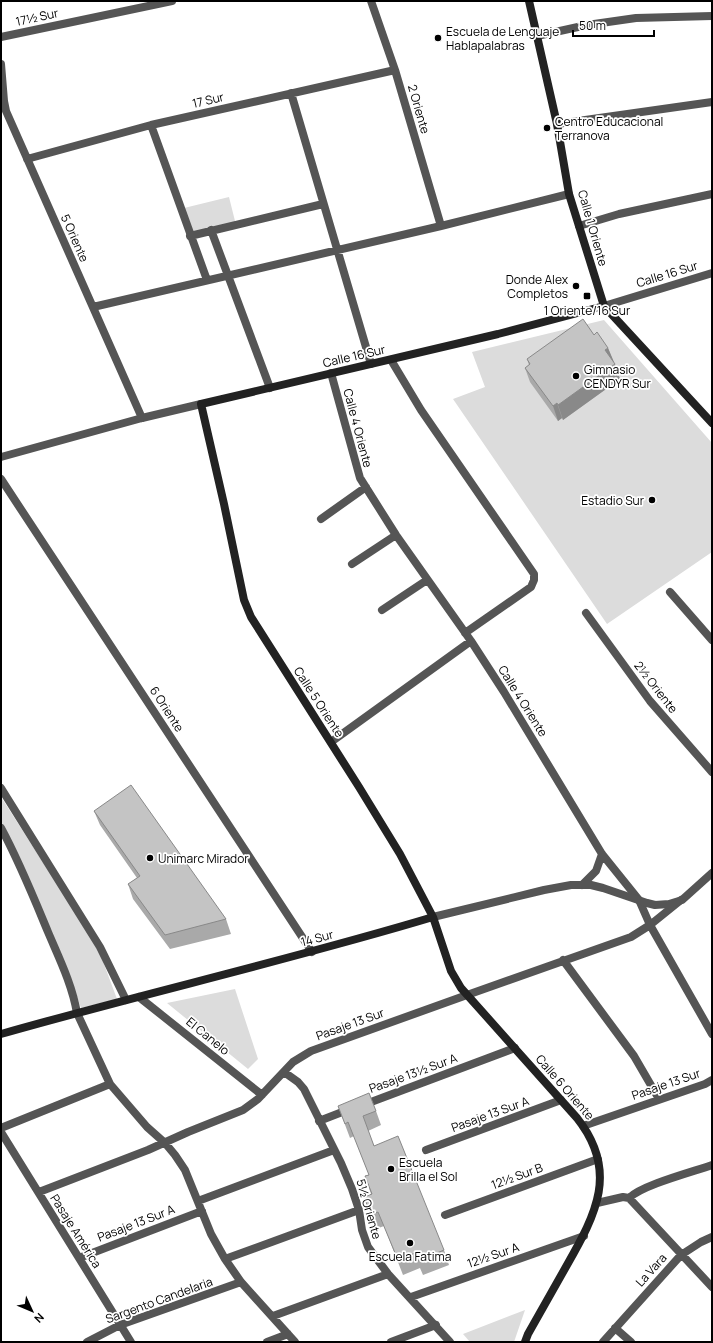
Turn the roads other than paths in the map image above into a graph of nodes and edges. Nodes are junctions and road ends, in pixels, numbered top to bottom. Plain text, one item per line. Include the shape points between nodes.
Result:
1 (172, 1) edge
2 (371, 1) edge
3 (529, 1) edge
4 (712, 16) edge
5 (537, 36) junction
6 (1, 37) edge
7 (1, 64) edge
8 (395, 70) junction
9 (291, 93) junction
10 (712, 102) edge
11 (557, 124) junction
12 (151, 125) junction
13 (27, 159) junction
14 (569, 194) junction
15 (712, 194) edge
16 (324, 204) junction
17 (441, 226) junction
18 (579, 226) junction
19 (211, 230) junction
20 (190, 236) junction
21 (337, 249) junction
22 (712, 273) edge
23 (228, 275) junction
24 (207, 280) junction
25 (604, 306) junction
26 (93, 307) junction
27 (391, 360) junction
28 (371, 364) junction
29 (331, 373) junction
30 (270, 388) junction
31 (201, 404) junction
32 (142, 418) junction
33 (712, 423) edge
34 (1, 457) edge
35 (1, 479) edge
36 (366, 487) junction
37 (321, 519) dead end
38 (396, 535) junction
39 (352, 564) dead end
40 (427, 580) junction
41 (670, 592) dead end
42 (382, 610) dead end
43 (586, 614) dead end
44 (465, 633) junction
45 (712, 640) edge
46 (471, 641) junction
47 (331, 742) junction
48 (712, 772) edge
49 (1, 788) edge
50 (1, 828) edge
51 (602, 854) junction
52 (712, 873) edge
53 (582, 885) junction
54 (639, 900) junction
55 (682, 900) junction
56 (434, 917) junction
57 (650, 926) junction
58 (312, 952) junction
59 (563, 960) junction
60 (467, 995) junction
61 (139, 996) junction
62 (126, 1000) junction
63 (77, 1013) junction
64 (1, 1034) edge
65 (712, 1034) edge
66 (515, 1048) junction
67 (284, 1072) junction
68 (712, 1080) edge
69 (110, 1084) junction
70 (262, 1095) junction
71 (659, 1099) junction
72 (561, 1100) junction
73 (319, 1121) junction
74 (583, 1126) junction
75 (1, 1128) edge
76 (1, 1132) edge
77 (165, 1143) junction
78 (334, 1150) junction
79 (426, 1150) dead end
80 (598, 1159) junction
81 (712, 1166) edge
82 (39, 1192) junction
83 (629, 1198) junction
84 (198, 1201) junction
85 (597, 1203) junction
86 (359, 1210) junction
87 (202, 1211) junction
88 (445, 1215) dead end
89 (584, 1236) junction
90 (712, 1237) edge
91 (681, 1255) junction
92 (79, 1258) junction
93 (225, 1259) junction
94 (388, 1274) junction
95 (241, 1282) junction
96 (712, 1287) edge
97 (411, 1297) junction
98 (273, 1316) junction
99 (120, 1325) junction
100 (436, 1325) junction
101 (615, 1328) junction
102 (288, 1334) junction
103 (87, 1342) edge
104 (131, 1342) edge
105 (267, 1342) edge
106 (295, 1342) edge
107 (391, 1342) edge
108 (450, 1342) edge
109 (526, 1342) edge
110 (603, 1342) edge
111 (631, 1342) edge

1 - 6 street, 17½ Sur
2 - 8 street, 2 Oriente
3 - 5 main road, Calle 1 Oriente
4 - 5 street via 636,18
5 - 11 main road, Calle 1 Oriente
7 - 13 street, 5 Oriente via 6,111
8 - 9 street, 17 Sur
8 - 17 street, 2 Oriente
9 - 12 street, 17 Sur
9 - 16 street
10 - 11 street
11 - 14 main road, Calle 1 Oriente
12 - 13 street, 17 Sur
12 - 20 street
13 - 26 street, 5 Oriente
14 - 17 street
14 - 18 main road, Calle 1 Oriente
15 - 18 street via 618,214
16 - 19 street
16 - 21 street
17 - 21 street
18 - 25 main road, Calle 1 Oriente
19 - 20 street
19 - 23 street
20 - 24 street
21 - 23 street
21 - 28 street
22 - 25 street, Calle 16 Sur
23 - 24 street
23 - 30 street
24 - 26 street
25 - 27 main road, Calle 16 Sur
25 - 33 main road, Calle 1 Oriente
26 - 32 street, 5 Oriente
27 - 28 main road, Calle 16 Sur
27 - 44 street via 421,410 534,574 531,587
28 - 29 main road, Calle 16 Sur
29 - 30 main road, Calle 16 Sur
29 - 36 street, Calle 4 Oriente via 360,478
30 - 31 main road, Calle 16 Sur
31 - 32 street, Calle 16 Sur
31 - 47 main road, Calle 5 Oriente via 246,608
32 - 34 street, Calle 16 Sur
35 - 58 street, 6 Oriente
36 - 37 street
36 - 38 street, Calle 4 Oriente
38 - 39 street
38 - 40 street, Calle 4 Oriente
40 - 42 street
40 - 44 street, Calle 4 Oriente
41 - 45 street
43 - 48 street, 2½ Oriente via 650,701
44 - 46 street, Calle 4 Oriente
46 - 47 street
46 - 51 street, Calle 4 Oriente
47 - 56 main road, Calle 5 Oriente via 400,854
49 - 62 street via 100,947
50 - 63 street via 17,858 67,977
51 - 53 street via 596,871
51 - 54 street, Calle 4 Oriente
52 - 55 street, Pasaje 13 Sur
53 - 54 street, 14 Sur via 604,888
53 - 56 street, 14 Sur via 544,890
54 - 55 street, 14 Sur via 655,905
54 - 57 street, Calle 4 Oriente
55 - 57 street, Pasaje 13 Sur
56 - 58 main road, 14 Sur
56 - 60 main road, Calle 5 Oriente via 451,971
57 - 59 street, Pasaje 13 Sur via 631,937
57 - 65 street, Calle 4 Oriente
58 - 61 main road, 14 Sur
59 - 60 street, Pasaje 13 Sur
59 - 71 street via 634,1056
60 - 66 main road, Calle 6 Oriente
60 - 67 street, Pasaje 13 Sur via 311,1051 298,1058
61 - 62 main road, 14 Sur
61 - 70 street, El Canelo
62 - 63 main road, 14 Sur
63 - 64 main road, 14 Sur
63 - 69 street
66 - 72 main road, Calle 6 Oriente
66 - 73 street, Pasaje 13½ Sur A
67 - 70 street, Pasaje 13 Sur
67 - 73 street, 5½ Oriente via 304,1089
68 - 71 street, Pasaje 13 Sur
69 - 75 street
69 - 77 street via 147,1127
70 - 77 street, Pasaje 13 Sur via 235,1114
71 - 74 street, Pasaje 13 Sur
72 - 74 main road, Calle 6 Oriente
72 - 79 street, Pasaje 13 Sur A
73 - 78 street, 5½ Oriente
74 - 80 main road, Calle 6 Oriente
76 - 82 street, Pasaje América
77 - 82 street, Pasaje 13 Sur
77 - 84 street via 185,1170
78 - 84 street
78 - 86 street, 5½ Oriente
80 - 85 main road, Calle 6 Oriente via 600,1179
80 - 88 street, 12½ Sur B
81 - 83 street via 638,1191
82 - 92 street, Pasaje América
83 - 85 street
83 - 91 street
84 - 87 street
85 - 89 main road, Calle 6 Oriente
86 - 93 street
86 - 94 street, 5½ Oriente via 368,1247
87 - 92 street, Pasaje 13 Sur A
87 - 93 street
89 - 97 street, 12½ Sur A
89 - 109 main road, Calle 6 Oriente via 528,1334
90 - 91 street, La Vara
91 - 96 street
91 - 101 street, La Vara
92 - 99 street, Pasaje América
93 - 95 street
94 - 97 street, 5½ Oriente
94 - 98 street
95 - 98 street
95 - 99 street, Sargento Candelaria
97 - 100 street, 5½ Oriente
98 - 102 street
99 - 103 street, Sargento Candelaria
99 - 104 street, Pasaje América
100 - 107 street
100 - 108 street, 5½ Oriente
101 - 110 street, La Vara
101 - 111 street
102 - 105 street
102 - 106 street

